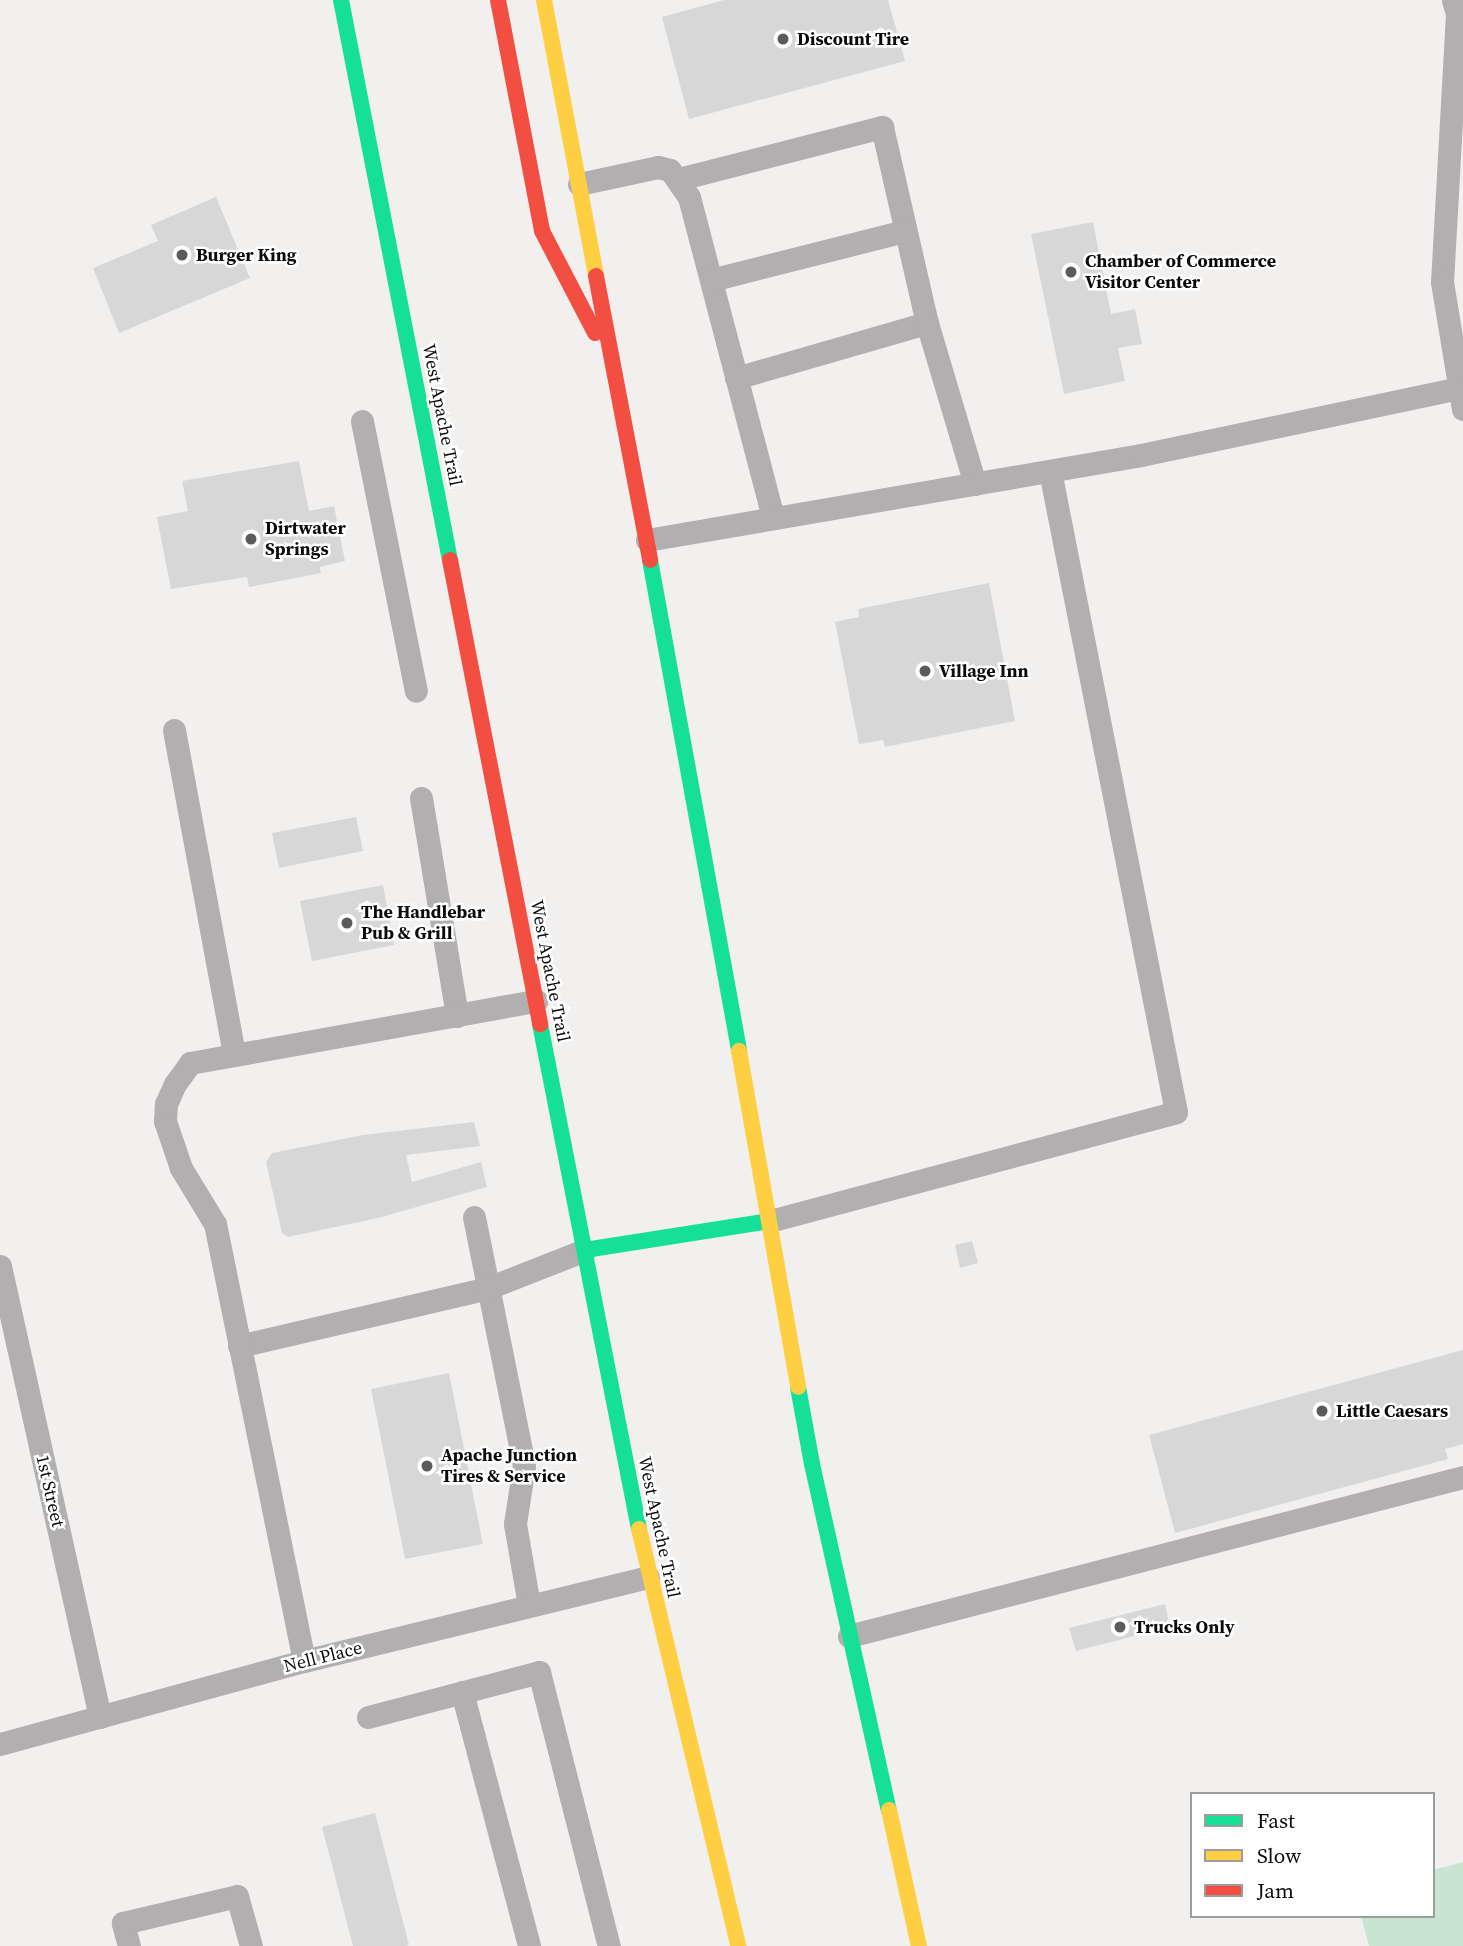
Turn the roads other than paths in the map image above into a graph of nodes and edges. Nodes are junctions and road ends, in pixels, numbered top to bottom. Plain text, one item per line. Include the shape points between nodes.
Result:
1 (341, 0) edge
2 (498, 0) edge
3 (544, 0) edge
4 (1453, 0) edge
5 (679, 179) junction
6 (579, 184) junction
7 (905, 231) junction
8 (711, 280) junction
9 (927, 323) junction
10 (615, 372) junction
11 (736, 378) junction
12 (1461, 394) edge
13 (362, 421) dead end
14 (1050, 471) junction
15 (975, 484) junction
16 (773, 518) junction
17 (647, 540) junction
18 (416, 691) dead end
19 (174, 730) dead end
20 (421, 798) dead end
21 (536, 1001) junction
22 (457, 1016) junction
23 (234, 1055) junction
24 (474, 1217) dead end
25 (770, 1221) junction
26 (584, 1250) junction
27 (0, 1266) edge
28 (488, 1288) junction
29 (239, 1346) junction
30 (1463, 1477) edge
31 (648, 1577) junction
32 (529, 1605) junction
33 (849, 1636) junction
34 (304, 1661) junction
35 (462, 1692) junction
36 (100, 1717) junction
37 (368, 1717) dead end
38 (0, 1744) edge
39 (129, 1946) edge
40 (251, 1946) edge
41 (529, 1946) edge
42 (609, 1946) edge
43 (738, 1946) edge
44 (919, 1946) edge

1 - 21 main road, West Apache Trail
2 - 10 main road via 542,231
3 - 6 main road
4 - 12 lane via 1457,14 1442,282
5 - 6 lane via 658,167
5 - 7 lane via 882,127
5 - 8 lane via 689,197
6 - 10 main road
7 - 8 lane
7 - 9 lane
8 - 11 lane
9 - 11 lane
9 - 15 lane
10 - 17 main road
11 - 16 lane
12 - 14 lane
13 - 18 lane
14 - 15 lane
14 - 25 lane via 1176,1112
15 - 16 lane
16 - 17 lane
17 - 25 main road
19 - 23 lane
20 - 22 lane
21 - 22 lane
21 - 26 main road, West Apache Trail
22 - 23 lane
23 - 29 lane via 190,1063 174,1084 165,1121 181,1168 215,1224
24 - 28 lane
25 - 26 main road
25 - 33 main road via 812,1464
26 - 28 lane
26 - 31 main road, West Apache Trail
27 - 36 lane, 1st Street
28 - 29 lane
28 - 32 lane via 524,1465 515,1524
29 - 34 lane
30 - 33 lane
31 - 32 lane, Nell Place
31 - 43 main road, West Apache Trail
32 - 34 lane, Nell Place
33 - 44 main road
34 - 36 lane, Nell Place
35 - 37 lane
35 - 41 lane
35 - 42 lane via 538,1672
36 - 38 lane, Nell Place
39 - 40 lane via 123,1923 237,1896

